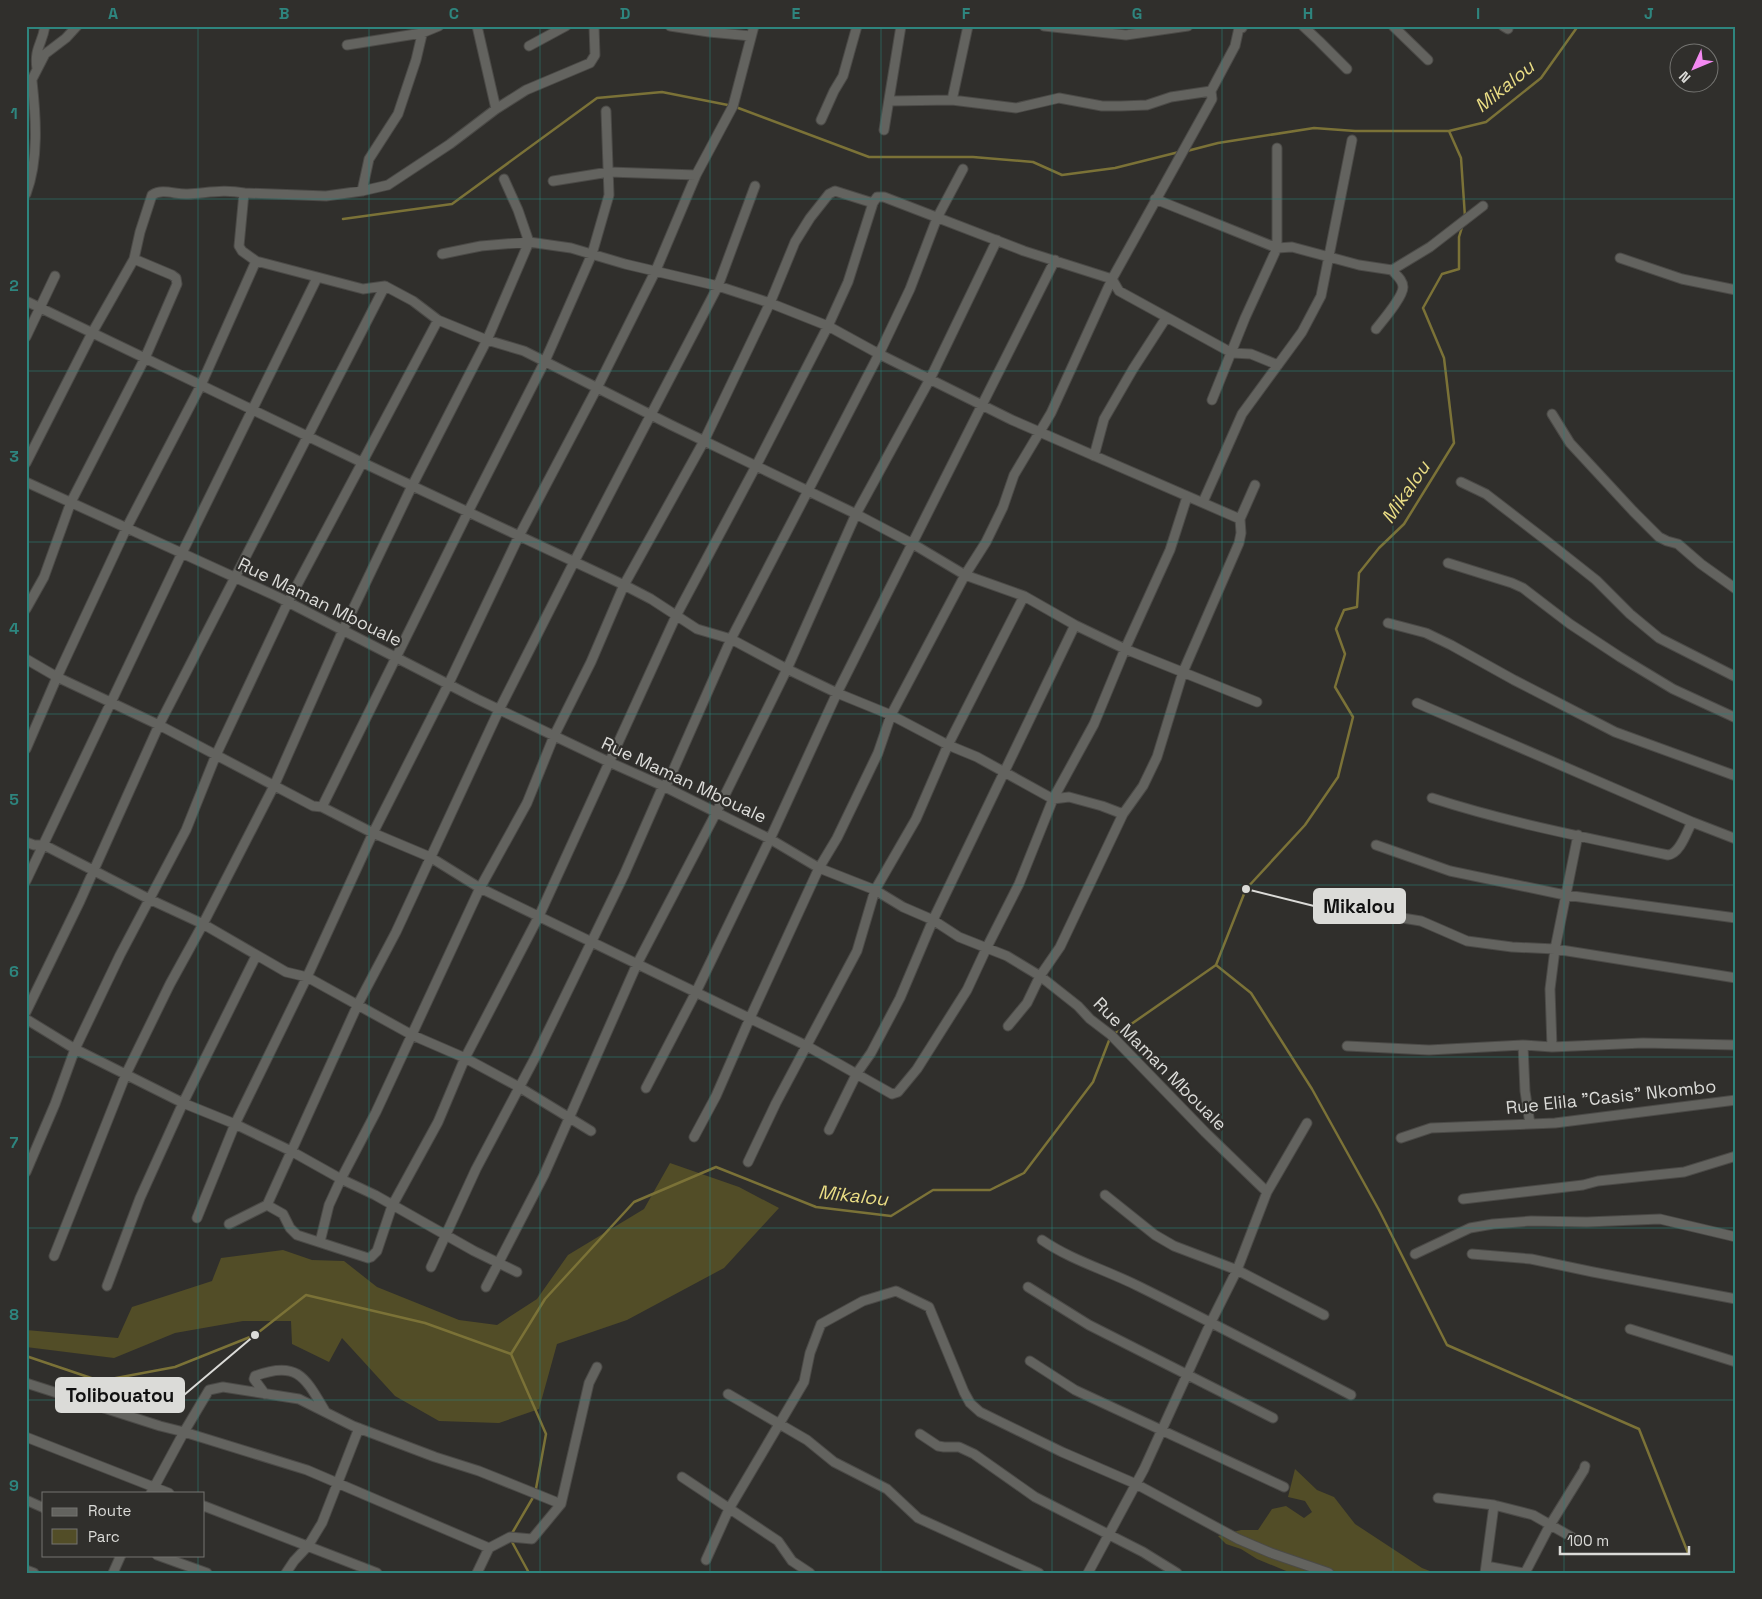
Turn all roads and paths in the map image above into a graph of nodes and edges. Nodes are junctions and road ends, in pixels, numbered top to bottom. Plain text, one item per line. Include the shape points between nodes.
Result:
1 (45, 26) edge
2 (77, 26) edge
3 (439, 26) edge
4 (476, 26) edge
5 (566, 26) edge
6 (594, 26) edge
7 (670, 26) edge
8 (857, 26) edge
9 (901, 26) edge
10 (968, 26) edge
11 (1044, 26) edge
12 (1188, 26) edge
13 (1302, 26) edge
14 (1393, 26) edge
15 (1240, 27) edge
16 (423, 29) edge
17 (753, 31) edge
18 (347, 45) dead end
19 (529, 46) dead end
20 (1428, 60) dead end
21 (37, 69) junction
22 (1347, 69) dead end
23 (32, 81) junction
24 (26, 90) edge
25 (1211, 91) junction
26 (952, 100) junction
27 (889, 101) junction
28 (496, 109) junction
29 (606, 111) dead end
30 (821, 120) dead end
31 (884, 130) dead end
32 (1352, 140) dead end
33 (1277, 148) dead end
34 (964, 169) dead end
35 (609, 172) junction
36 (696, 175) junction
37 (504, 179) dead end
38 (553, 181) dead end
39 (754, 186) dead end
40 (362, 192) junction
41 (244, 193) junction
42 (26, 194) edge
43 (1155, 199) junction
44 (873, 203) junction
45 (1483, 206) dead end
46 (937, 218) junction
47 (997, 240) junction
48 (529, 242) junction
49 (1277, 248) junction
50 (442, 254) dead end
51 (592, 254) junction
52 (1328, 257) junction
53 (1620, 258) dead end
54 (134, 259) junction
55 (1055, 260) junction
56 (256, 261) junction
57 (656, 270) junction
58 (1392, 270) junction
59 (55, 276) dead end
60 (317, 278) junction
61 (1112, 279) junction
62 (385, 286) junction
63 (718, 286) junction
64 (1736, 290) edge
65 (26, 301) edge
66 (770, 303) junction
67 (40, 308) junction
68 (1166, 318) junction
69 (438, 320) junction
70 (828, 326) junction
71 (1376, 329) dead end
72 (92, 333) junction
73 (26, 337) edge
74 (486, 340) junction
75 (1232, 353) junction
76 (879, 354) junction
77 (145, 358) junction
78 (545, 361) junction
79 (1278, 365) junction
80 (930, 379) junction
81 (201, 385) junction
82 (597, 388) junction
83 (1212, 400) dead end
84 (981, 406) junction
85 (253, 410) junction
86 (1552, 414) dead end
87 (651, 415) junction
88 (1040, 433) junction
89 (308, 437) junction
90 (704, 441) junction
91 (1094, 456) junction
92 (361, 462) junction
93 (26, 463) edge
94 (756, 466) junction
95 (26, 482) edge
96 (1461, 482) dead end
97 (1255, 485) dead end
98 (412, 486) junction
99 (808, 490) junction
100 (1187, 497) junction
101 (71, 502) junction
102 (1203, 502) junction
103 (468, 512) junction
104 (856, 514) junction
105 (1240, 519) junction
106 (128, 527) junction
107 (519, 536) junction
108 (913, 544) junction
109 (182, 553) junction
110 (574, 562) junction
111 (1448, 563) dead end
112 (965, 575) junction
113 (236, 578) junction
114 (624, 585) junction
115 (1736, 589) edge
116 (1024, 596) junction
117 (288, 602) junction
118 (26, 609) edge
119 (676, 616) junction
120 (1388, 623) dead end
121 (1075, 625) junction
122 (343, 630) junction
123 (731, 639) junction
124 (1125, 649) junction
125 (397, 658) junction
126 (26, 659) edge
127 (787, 669) junction
128 (1183, 672) junction
129 (57, 677) junction
130 (1736, 677) edge
131 (448, 684) junction
132 (837, 694) junction
133 (1257, 702) dead end
134 (1417, 703) dead end
135 (111, 704) junction
136 (499, 710) junction
137 (892, 715) junction
138 (1736, 718) edge
139 (159, 725) junction
140 (554, 736) junction
141 (948, 745) junction
142 (26, 749) edge
143 (216, 755) junction
144 (608, 762) junction
145 (1003, 772) junction
146 (1736, 776) edge
147 (274, 786) junction
148 (663, 786) junction
149 (1432, 798) dead end
150 (1054, 799) junction
151 (322, 807) junction
152 (716, 813) junction
153 (1123, 814) junction
154 (1692, 822) junction
155 (373, 833) junction
156 (1578, 835) junction
157 (770, 839) junction
158 (1736, 839) edge
159 (26, 842) edge
160 (44, 844) junction
161 (1376, 845) dead end
162 (430, 857) junction
163 (819, 868) junction
164 (94, 870) junction
165 (26, 881) edge
166 (480, 888) junction
167 (875, 890) junction
168 (1565, 895) junction
169 (149, 899) junction
170 (1353, 910) dead end
171 (539, 916) junction
172 (1736, 918) edge
173 (933, 920) junction
174 (203, 924) junction
175 (590, 941) junction
176 (986, 947) junction
177 (1555, 950) junction
178 (256, 956) junction
179 (637, 964) junction
180 (1040, 976) junction
181 (307, 977) junction
182 (1736, 978) edge
183 (696, 992) junction
184 (358, 1004) junction
185 (26, 1012) edge
186 (750, 1018) junction
187 (26, 1019) edge
188 (1008, 1026) dead end
189 (412, 1035) junction
190 (1523, 1045) junction
191 (1736, 1045) edge
192 (807, 1046) junction
193 (1347, 1046) dead end
194 (1552, 1046) junction
195 (74, 1049) junction
196 (465, 1058) junction
197 (857, 1073) junction
198 (126, 1074) junction
199 (519, 1088) junction
200 (646, 1088) dead end
201 (1736, 1100) edge
202 (183, 1103) junction
203 (569, 1117) junction
204 (1307, 1123) dead end
205 (235, 1124) junction
206 (1530, 1124) junction
207 (829, 1130) dead end
208 (591, 1131) dead end
209 (694, 1137) dead end
210 (1401, 1138) dead end
211 (291, 1150) junction
212 (1736, 1156) edge
213 (748, 1162) dead end
214 (26, 1172) edge
215 (341, 1180) junction
216 (1267, 1192) junction
217 (1104, 1195) dead end
218 (1462, 1199) dead end
219 (267, 1205) junction
220 (392, 1206) junction
221 (197, 1218) dead end
222 (229, 1224) dead end
223 (445, 1235) junction
224 (1736, 1238) edge
225 (1042, 1240) dead end
226 (320, 1242) junction
227 (1415, 1254) dead end
228 (1472, 1254) dead end
229 (54, 1256) dead end
230 (498, 1264) junction
231 (431, 1266) dead end
232 (1237, 1270) junction
233 (517, 1272) dead end
234 (107, 1286) dead end
235 (486, 1287) dead end
236 (1028, 1287) dead end
237 (1736, 1299) edge
238 (1324, 1315) dead end
239 (1211, 1322) junction
240 (1630, 1329) dead end
241 (1030, 1361) dead end
242 (1736, 1362) edge
243 (597, 1367) dead end
244 (1187, 1374) junction
245 (26, 1383) edge
246 (265, 1394) junction
247 (728, 1394) dead end
248 (1351, 1395) dead end
249 (325, 1412) junction
250 (1273, 1418) dead end
251 (778, 1423) junction
252 (360, 1428) junction
253 (1162, 1430) junction
254 (184, 1432) junction
255 (920, 1434) dead end
256 (26, 1437) edge
257 (1585, 1466) dead end
258 (682, 1477) dead end
259 (339, 1482) junction
260 (1136, 1484) junction
261 (1284, 1487) dead end
262 (153, 1490) edge
263 (1438, 1498) dead end
264 (26, 1500) edge
265 (561, 1504) junction
266 (1494, 1505) junction
267 (205, 1506) edge
268 (42, 1507) edge
269 (729, 1509) junction
270 (1550, 1525) junction
271 (1108, 1535) junction
272 (1575, 1539) dead end
273 (308, 1546) junction
274 (489, 1548) junction
275 (121, 1556) edge
276 (160, 1556) edge
277 (706, 1560) dead end
278 (1486, 1569) edge
279 (26, 1570) edge
280 (34, 1573) edge
281 (113, 1573) edge
282 (207, 1573) edge
283 (286, 1573) edge
284 (377, 1573) edge
285 (477, 1573) edge
286 (810, 1573) edge
287 (1039, 1573) edge
288 (1088, 1573) edge
289 (1177, 1573) edge
290 (1329, 1573) edge
291 (1524, 1573) edge

1 - 21 street via 36,51
2 - 21 street via 45,54
3 - 16 street
4 - 28 street
5 - 19 street
6 - 28 street via 595,55 590,63 526,90
7 - 17 street via 709,32
8 - 30 street via 843,76
9 - 27 street
10 - 26 street
11 - 12 street via 1126,35
13 - 22 street
14 - 20 street
15 - 25 street via 1235,46
16 - 18 street
16 - 40 street via 398,114 369,159
17 - 36 street via 733,106
21 - 23 street
23 - 24 street
23 - 42 street via 34,160
25 - 26 street via 1171,97 1146,105 1121,106 1059,98 1016,108
25 - 43 street via 1212,99
26 - 27 street
27 - 31 street
28 - 40 street via 388,185
29 - 35 street
32 - 52 street
33 - 49 street
34 - 46 street
35 - 36 street
35 - 38 street
35 - 51 street via 608,202
36 - 57 street
37 - 48 street
39 - 63 street
40 - 41 street via 326,196
41 - 54 street via 230,190 186,194 156,192 148,207
41 - 56 street via 239,246
43 - 49 street
43 - 61 street
44 - 46 street via 878,197 884,197
44 - 66 street via 835,191 829,194 795,242
44 - 70 street via 848,282
45 - 58 street via 1430,247
46 - 47 street
46 - 76 street via 910,289
47 - 55 street
47 - 80 street
48 - 50 street via 481,246
48 - 51 street
48 - 74 street
49 - 52 street via 1292,247
49 - 75 street
51 - 57 street
51 - 78 street
52 - 58 street
52 - 79 street via 1321,296 1306,326
53 - 64 street via 1682,279
54 - 72 street
54 - 77 street via 172,275 177,281
55 - 61 street
55 - 84 street
56 - 60 street
56 - 81 street
57 - 63 street
57 - 82 street
58 - 71 street via 1403,286 1401,294
59 - 67 street
60 - 62 street via 364,289
60 - 85 street
61 - 68 street via 1119,292
61 - 88 street
62 - 69 street
62 - 89 street
63 - 66 street
63 - 87 street
65 - 67 street
66 - 70 street
66 - 90 street
67 - 72 street
67 - 73 street
68 - 75 street
68 - 91 street via 1104,419
69 - 74 street
69 - 92 street
70 - 76 street
70 - 94 street
72 - 77 street
72 - 93 street
74 - 78 street
74 - 98 street
75 - 79 street via 1251,354
75 - 83 street
76 - 80 street
76 - 99 street
77 - 81 street
77 - 101 street
78 - 82 street
78 - 103 street
79 - 102 street via 1242,414
80 - 84 street
80 - 104 street
81 - 85 street
81 - 106 street
82 - 87 street
82 - 107 street
84 - 88 street
84 - 108 street
85 - 89 street
85 - 109 street
86 - 115 street via 1570,443 1660,537 1678,544
87 - 90 street
87 - 110 street
88 - 91 street
88 - 112 street via 1014,475 986,542
89 - 92 street
89 - 113 street
90 - 94 street
90 - 114 street
91 - 100 street
92 - 98 street
92 - 117 street
94 - 99 street
94 - 119 street
95 - 101 street, Rue Maman Mbouale
96 - 130 street via 1486,494 1543,538 1596,580 1659,638
97 - 105 street
98 - 103 street
98 - 122 street
99 - 104 street
99 - 123 street
100 - 102 street
100 - 124 street via 1170,550
101 - 106 street, Rue Maman Mbouale
101 - 118 street via 44,577
102 - 105 street
103 - 107 street
103 - 125 street
104 - 108 street
104 - 127 street
105 - 128 street via 1242,533 1239,543
106 - 109 street, Rue Maman Mbouale
106 - 129 street
107 - 110 street
107 - 131 street
108 - 112 street
108 - 132 street
109 - 113 street, Rue Maman Mbouale
109 - 135 street
110 - 114 street
110 - 136 street
111 - 138 street via 1523,588 1620,657 1673,689
112 - 116 street
112 - 137 street
113 - 117 street, Rue Maman Mbouale
113 - 139 street
114 - 119 street
114 - 140 street
116 - 121 street
116 - 141 street
117 - 122 street, Rue Maman Mbouale
117 - 143 street
119 - 123 street via 697,628
119 - 144 street
120 - 146 street via 1426,633 1451,645 1614,732
121 - 124 street
121 - 145 street
122 - 125 street, Rue Maman Mbouale
122 - 147 street
123 - 127 street
123 - 148 street via 668,782
124 - 128 street
124 - 150 street via 1094,724
125 - 131 street, Rue Maman Mbouale
125 - 151 street
126 - 129 street
127 - 132 street
127 - 152 street
128 - 133 street
128 - 153 street via 1157,757 1143,786
129 - 135 street
129 - 142 street
131 - 136 street, Rue Maman Mbouale
131 - 155 street
132 - 137 street
132 - 157 street
134 - 154 street
135 - 139 street
135 - 160 street
136 - 140 street, Rue Maman Mbouale
136 - 162 street
137 - 141 street
137 - 163 street via 878,753
139 - 143 street
139 - 164 street
140 - 144 street, Rue Maman Mbouale
140 - 166 street via 526,803
141 - 145 street
141 - 167 street via 916,819
143 - 147 street
143 - 169 street via 186,830
144 - 148 street, Rue Maman Mbouale
144 - 171 street
145 - 150 street
145 - 173 street
147 - 151 street via 313,806
147 - 174 street
148 - 152 street, Rue Maman Mbouale
148 - 175 street via 624,875
149 - 156 street via 1465,809
150 - 153 street via 1069,797
150 - 176 street via 1019,884
151 - 155 street
152 - 157 street, Rue Maman Mbouale
152 - 179 street
153 - 180 street via 1060,947
154 - 156 street via 1672,855
154 - 158 street
155 - 162 street
155 - 181 street
156 - 168 street
157 - 163 street, Rue Maman Mbouale
157 - 183 street
159 - 160 street
160 - 164 street
160 - 165 street
161 - 168 street via 1450,871
162 - 166 street
162 - 184 street
163 - 167 street, Rue Maman Mbouale
163 - 186 street
164 - 169 street
164 - 185 street
166 - 171 street
166 - 189 street
167 - 173 street, Rue Maman Mbouale
167 - 192 street via 857,950
168 - 172 street
168 - 177 street
169 - 174 street
169 - 195 street
170 - 177 street via 1421,921 1467,941
171 - 175 street
171 - 196 street
173 - 176 street, Rue Maman Mbouale via 959,937
173 - 197 street via 900,998 871,1054
174 - 178 street
174 - 198 street
175 - 179 street
175 - 199 street
176 - 180 street, Rue Maman Mbouale
176 - 197 street via 967,990 917,1069 898,1092 887,1092
177 - 182 street
177 - 194 street via 1550,989
178 - 181 street via 286,972
178 - 202 street
179 - 183 street
179 - 203 street
180 - 188 street via 1027,1003
180 - 216 street, Rue Maman Mbouale via 1111,1035
181 - 184 street
181 - 205 street
183 - 186 street
183 - 200 street
184 - 189 street
184 - 211 street
186 - 192 street
186 - 209 street
187 - 195 street
189 - 196 street
189 - 215 street
190 - 193 street via 1429,1050
190 - 194 street
190 - 206 street
191 - 194 street via 1643,1043
192 - 197 street
192 - 213 street
195 - 198 street
195 - 214 street
196 - 199 street
196 - 220 street via 438,1122
197 - 207 street
198 - 202 street
198 - 229 street
199 - 203 street
199 - 223 street
201 - 206 street, Rue Elila "Casis" Nkombo
202 - 205 street
202 - 234 street via 140,1198
203 - 208 street
203 - 230 street via 531,1202
204 - 216 street
205 - 211 street
205 - 221 street
206 - 210 street, Rue Elila "Casis" Nkombo via 1431,1128
211 - 215 street
211 - 219 street
212 - 218 street via 1684,1172
215 - 220 street
215 - 226 street via 330,1204
216 - 232 street
217 - 232 street via 1174,1246
219 - 222 street
219 - 226 street via 283,1214 297,1235
220 - 223 street
220 - 226 street via 377,1251 371,1257
223 - 230 street
223 - 231 street
224 - 227 street via 1660,1219 1531,1221 1470,1228
225 - 239 street via 1058,1251 1120,1277
228 - 237 street via 1531,1259
230 - 233 street
230 - 235 street
232 - 238 street
232 - 239 street
236 - 244 street via 1089,1325
239 - 244 street
239 - 248 street
240 - 242 street
241 - 253 street via 1075,1390
243 - 265 street via 589,1383
244 - 250 street
244 - 253 street
245 - 254 street
246 - 249 street via 299,1399
246 - 249 street via 255,1376 280,1369 292,1371 310,1386
246 - 254 street via 223,1388 209,1390
247 - 251 street
249 - 252 street
251 - 260 street via 804,1382 821,1324 863,1301 896,1290 928,1308 964,1392 980,1412
251 - 269 street
251 - 287 street via 807,1440 834,1462 887,1489 918,1518
252 - 259 street
252 - 265 street
253 - 260 street
253 - 261 street
254 - 259 street
254 - 262 street
255 - 271 street via 938,1446 959,1447 974,1454 1035,1497
256 - 262 street
257 - 270 street
258 - 269 street
259 - 273 street via 322,1524
259 - 274 street
260 - 271 street
260 - 290 street via 1238,1539
263 - 266 street
264 - 268 street
265 - 274 street via 532,1538 510,1537
266 - 270 street via 1533,1515
266 - 278 street
267 - 273 street
269 - 277 street
269 - 286 street via 778,1541 792,1561
270 - 272 street
270 - 291 street
271 - 288 street
271 - 289 street
273 - 283 street
273 - 284 street
274 - 285 street
275 - 281 street
276 - 282 street
278 - 291 street
279 - 280 street

